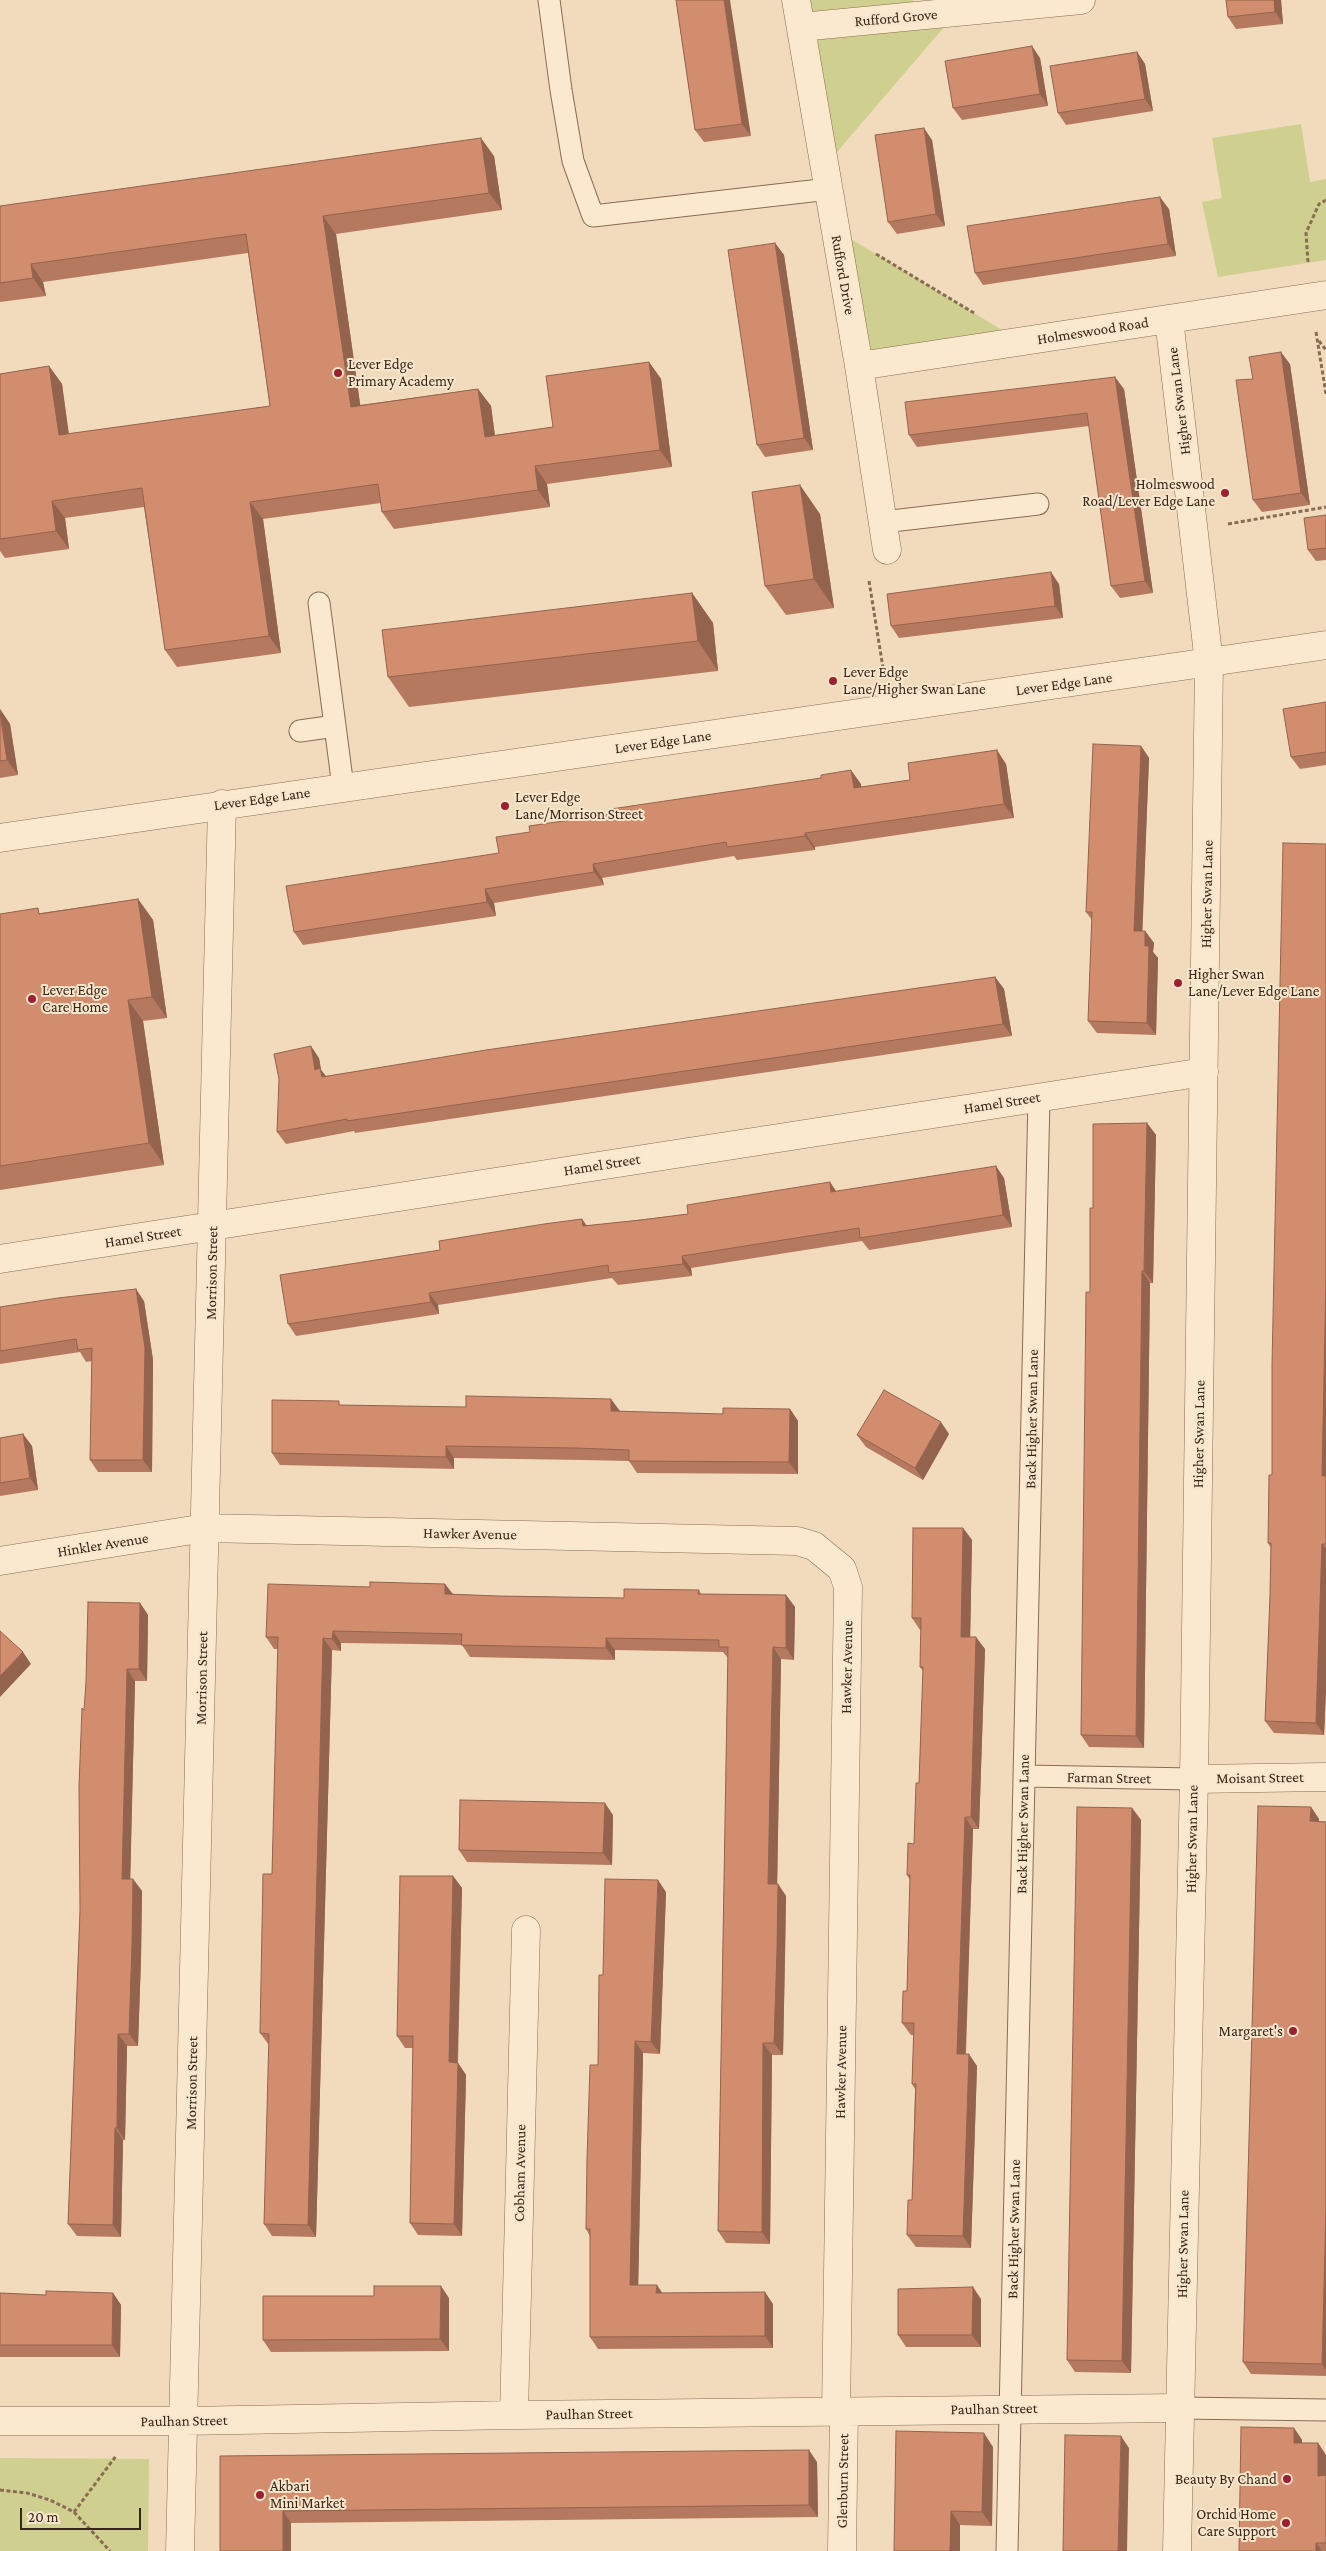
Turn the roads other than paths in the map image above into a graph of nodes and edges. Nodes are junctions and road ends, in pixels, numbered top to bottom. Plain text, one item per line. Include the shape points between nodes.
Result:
1 (549, 0) edge
2 (796, 0) edge
3 (1081, 0) edge
4 (801, 27) junction
5 (829, 189) junction
6 (1319, 296) edge
7 (1169, 319) junction
8 (859, 366) junction
9 (1038, 504) dead end
10 (883, 522) junction
11 (887, 550) road end
12 (319, 603) dead end
13 (1326, 645) edge
14 (1209, 663) junction
15 (335, 726) junction
16 (300, 731) dead end
17 (343, 787) junction
18 (222, 804) junction
19 (0, 838) edge
20 (1204, 1072) junction
21 (1039, 1097) junction
22 (213, 1226) junction
23 (0, 1259) edge
24 (205, 1528) junction
25 (0, 1562) edge
26 (1024, 1776) junction
27 (1326, 1777) edge
28 (1194, 1779) junction
29 (526, 1930) dead end
30 (1179, 2408) junction
31 (1010, 2409) junction
32 (1326, 2410) edge
33 (840, 2411) junction
34 (514, 2415) junction
35 (0, 2421) edge
36 (184, 2421) junction
37 (180, 2551) edge
38 (842, 2551) edge
39 (1007, 2551) edge
40 (1177, 2551) edge

1 - 5 lane via 574,161 593,216
2 - 4 street, Rufford Drive
3 - 4 street, Rufford Grove
4 - 5 street, Rufford Drive
5 - 8 street, Rufford Drive
6 - 7 street, Holmeswood Road
7 - 8 street, Holmeswood Road
7 - 14 street, Higher Swan Lane
8 - 10 street, Rufford Drive
9 - 10 lane
10 - 11 street, Rufford Drive
12 - 15 lane
13 - 14 street, Lever Edge Lane
14 - 17 street, Lever Edge Lane
14 - 20 street, Higher Swan Lane
15 - 16 lane
15 - 17 lane
17 - 18 street, Lever Edge Lane
18 - 19 street, Lever Edge Lane
18 - 22 street, Morrison Street
20 - 21 street, Hamel Street
20 - 28 street, Higher Swan Lane
21 - 22 street, Hamel Street
21 - 26 lane, Back Higher Swan Lane
22 - 23 street, Hamel Street
22 - 24 street, Morrison Street
24 - 25 street, Hinkler Avenue
24 - 33 street, Hawker Avenue via 797,1541 814,1546 842,1569 848,1587
24 - 36 street, Morrison Street
26 - 28 lane, Farman Street
26 - 31 lane, Back Higher Swan Lane
27 - 28 street, Moisant Street
28 - 30 street, Higher Swan Lane
29 - 34 street, Cobham Avenue
30 - 31 street, Paulhan Street
30 - 32 lane
30 - 40 street, Higher Swan Lane
31 - 33 street, Paulhan Street
31 - 39 lane, Back Higher Swan Lane
33 - 34 street, Paulhan Street
33 - 38 street, Glenburn Street
34 - 36 street, Paulhan Street
35 - 36 street, Paulhan Street
36 - 37 street, Morrison Street

